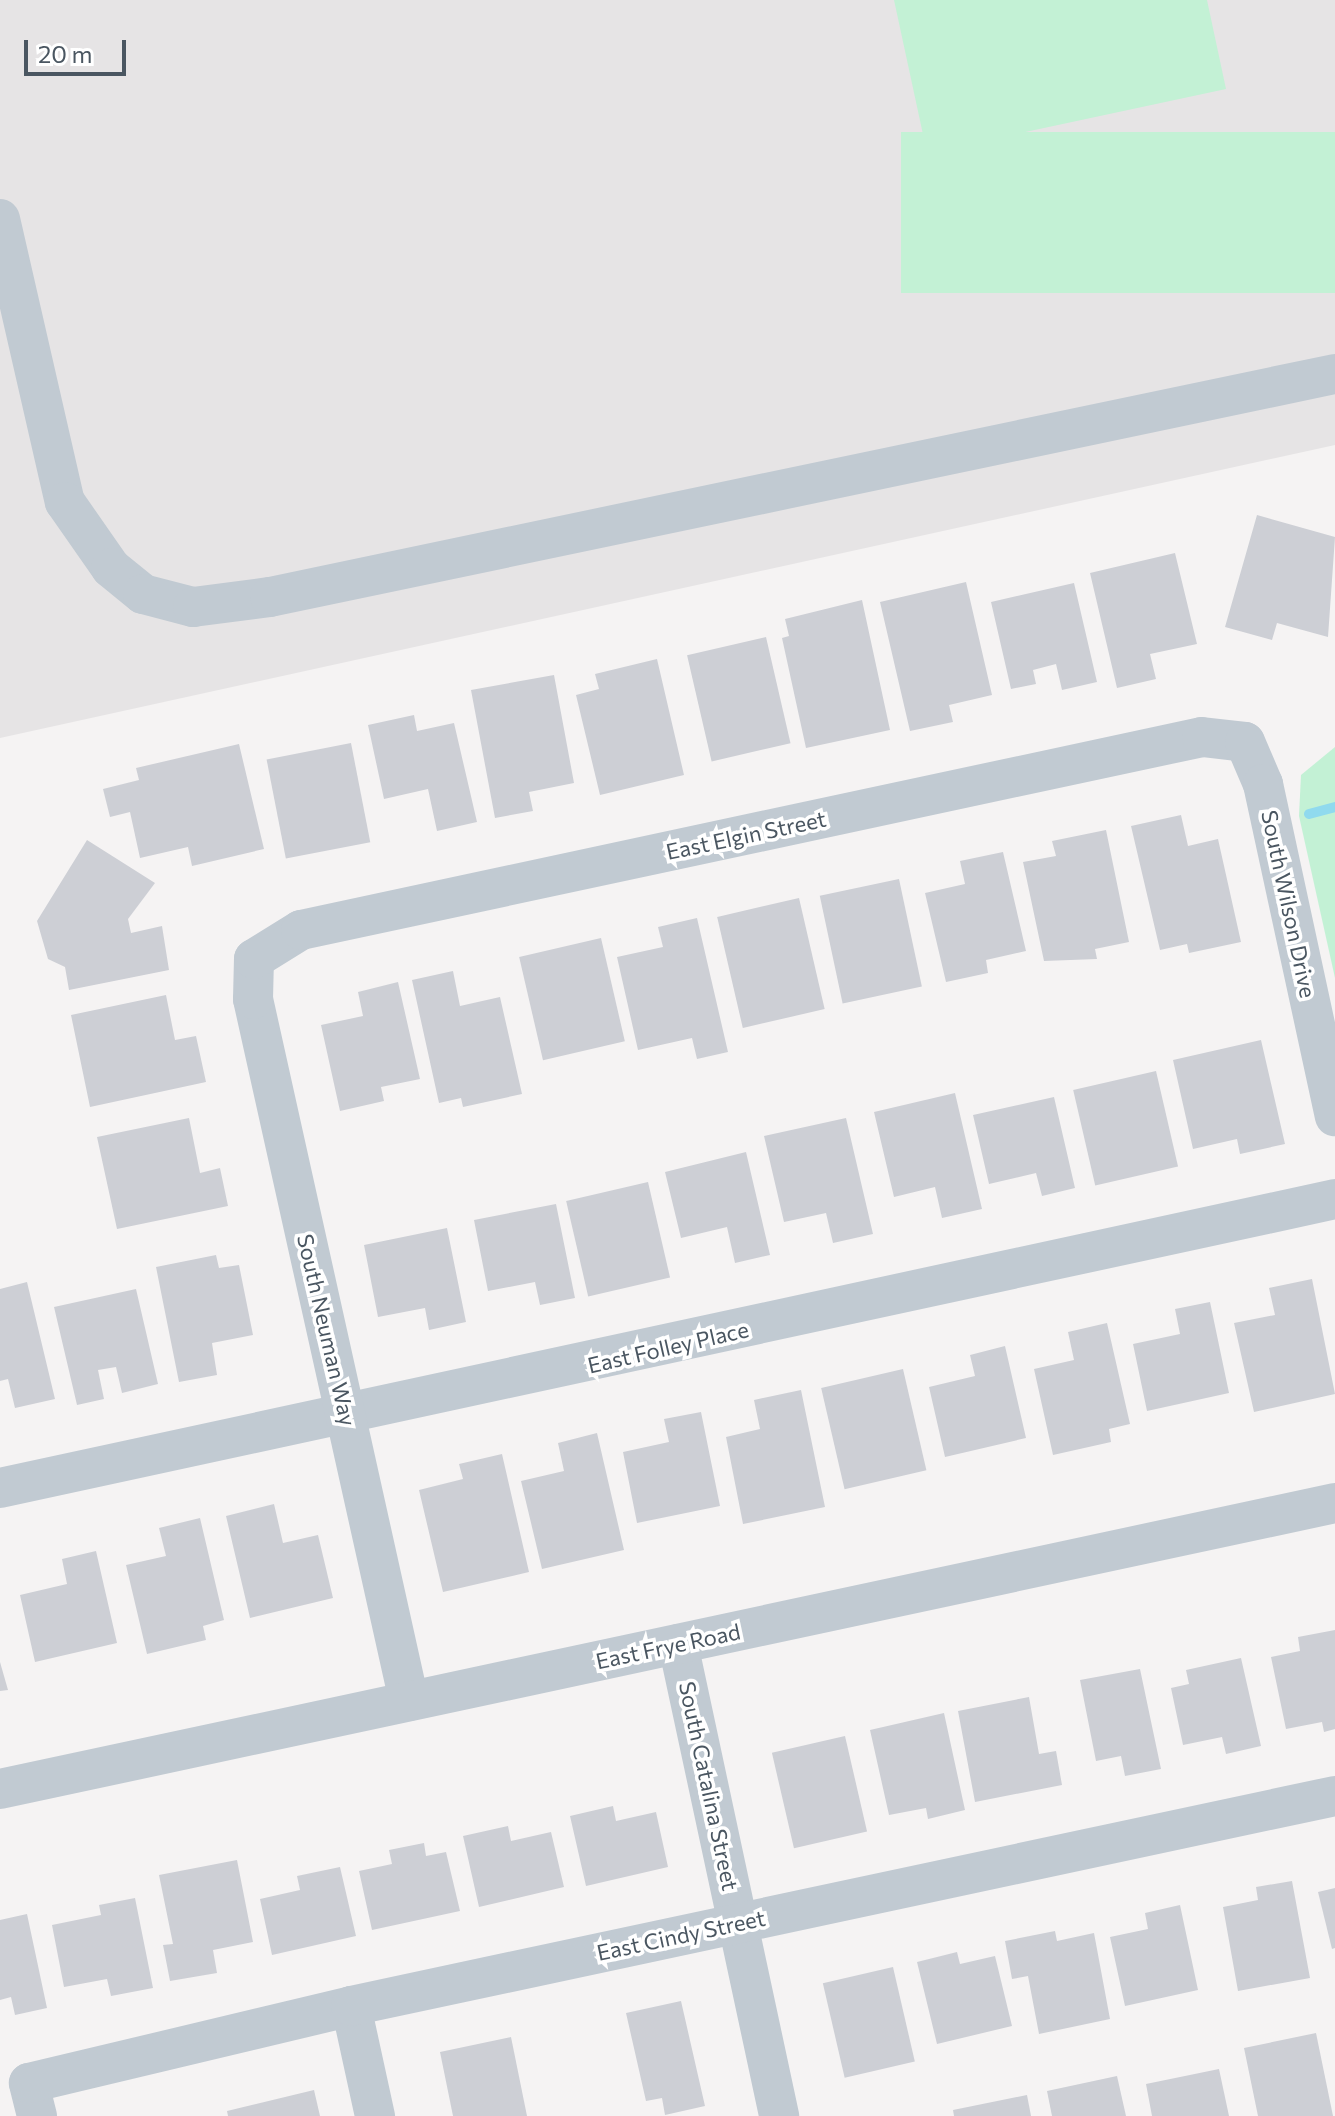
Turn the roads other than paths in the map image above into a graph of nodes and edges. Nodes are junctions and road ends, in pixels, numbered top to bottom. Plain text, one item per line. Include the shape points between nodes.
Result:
1 (0, 219) edge
2 (1335, 374) edge
3 (1245, 742) joint
4 (254, 959) joint
5 (1335, 1116) edge
6 (1335, 1199) edge
7 (347, 1418) junction
8 (0, 1488) edge
9 (1335, 1503) edge
10 (678, 1644) junction
11 (409, 1701) junction
12 (0, 1789) edge
13 (1335, 1796) edge
14 (738, 1923) junction
15 (351, 2006) junction
16 (33, 2099) edge
17 (375, 2116) edge
18 (779, 2116) edge

1 - 2 street via 65,502 111,568 143,594 193,607 270,597
3 - 4 street, East Elgin Street via 1202,737 316,927
3 - 5 street, South Wilson Drive via 1263,784
4 - 7 street, South Neuman Way via 253,999
6 - 7 street, East Folley Place
7 - 8 street, East Folley Place
7 - 11 street, South Neuman Way
9 - 10 street, East Frye Road
10 - 11 street, East Frye Road
10 - 14 street, South Catalina Street
11 - 12 street, East Frye Road
13 - 14 street, East Cindy Street
14 - 15 street, East Cindy Street
14 - 18 street, South Catalina Street
15 - 16 street, East Cindy Street
15 - 17 street

